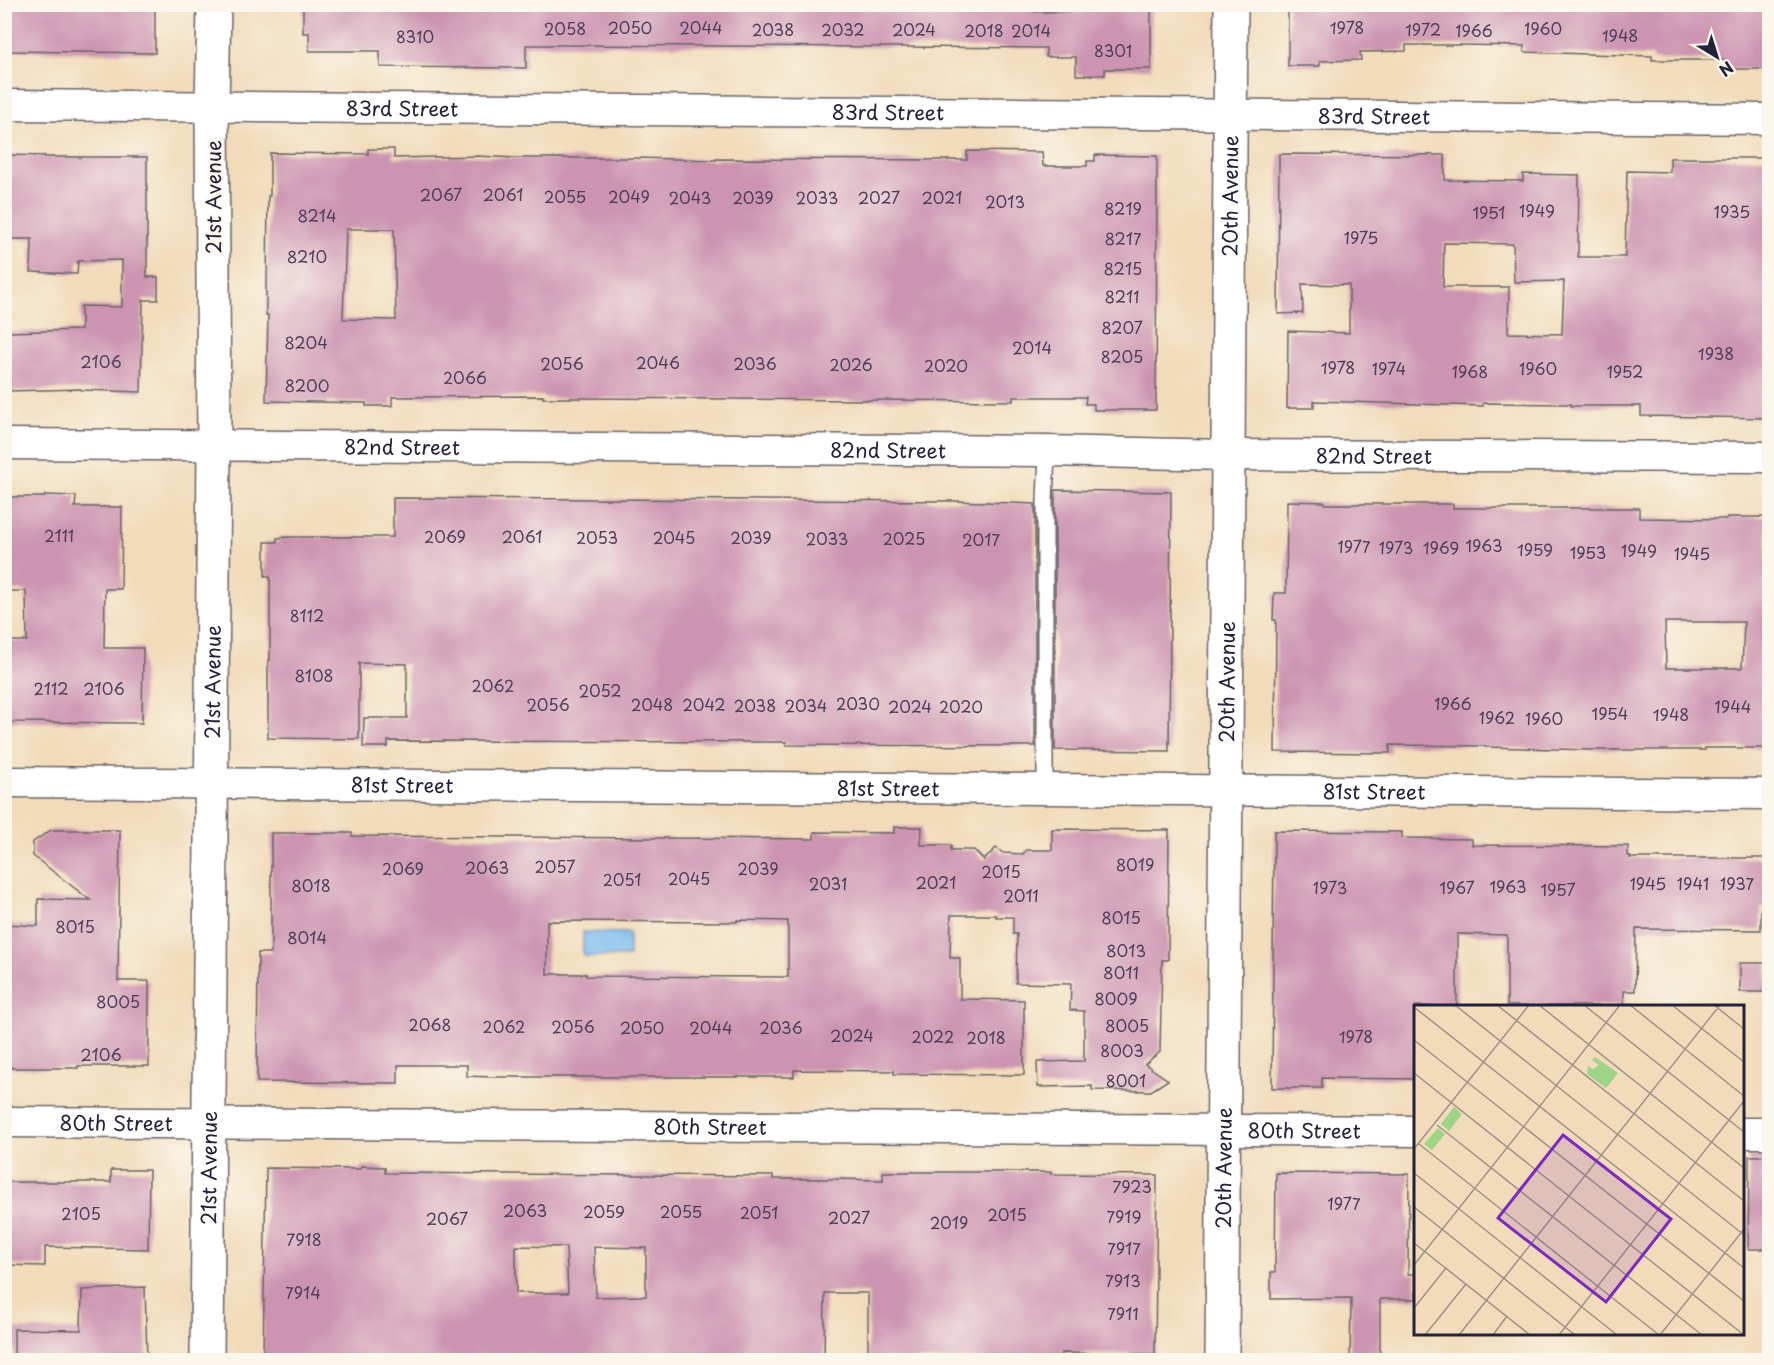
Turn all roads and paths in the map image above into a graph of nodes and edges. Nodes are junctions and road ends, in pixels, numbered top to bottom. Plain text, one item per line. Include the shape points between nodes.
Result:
1 (214, 4) edge
2 (1231, 4) edge
3 (4, 105) edge
4 (212, 106) junction
5 (1230, 115) junction
6 (1770, 119) edge
7 (4, 444) edge
8 (214, 444) junction
9 (1047, 451) junction
10 (1227, 455) junction
11 (1770, 457) edge
12 (4, 782) edge
13 (212, 783) junction
14 (1045, 788) junction
15 (1226, 792) junction
16 (1770, 795) edge
17 (4, 1122) edge
18 (208, 1124) junction
19 (1222, 1130) junction
20 (1414, 1131) edge
21 (1744, 1133) edge
22 (1770, 1133) edge
23 (207, 1360) edge
24 (1222, 1360) edge

1 - 4 street, 21st Avenue
2 - 5 street, 20th Avenue
3 - 4 street, 83rd Street
4 - 5 street, 83rd Street
4 - 8 street, 21st Avenue
5 - 6 street, 83rd Street
5 - 10 street, 20th Avenue
7 - 8 street, 82nd Street
8 - 9 street, 82nd Street
8 - 13 street, 21st Avenue
9 - 10 street, 82nd Street
9 - 14 lane
10 - 11 street, 82nd Street
10 - 15 street, 20th Avenue
12 - 13 street, 81st Street
13 - 14 street, 81st Street
13 - 18 street, 21st Avenue
14 - 15 street, 81st Street
15 - 16 street, 81st Street
15 - 19 street, 20th Avenue
17 - 18 street, 80th Street
18 - 19 street, 80th Street
18 - 23 street, 21st Avenue
19 - 20 street, 80th Street
19 - 24 street, 20th Avenue
21 - 22 street

